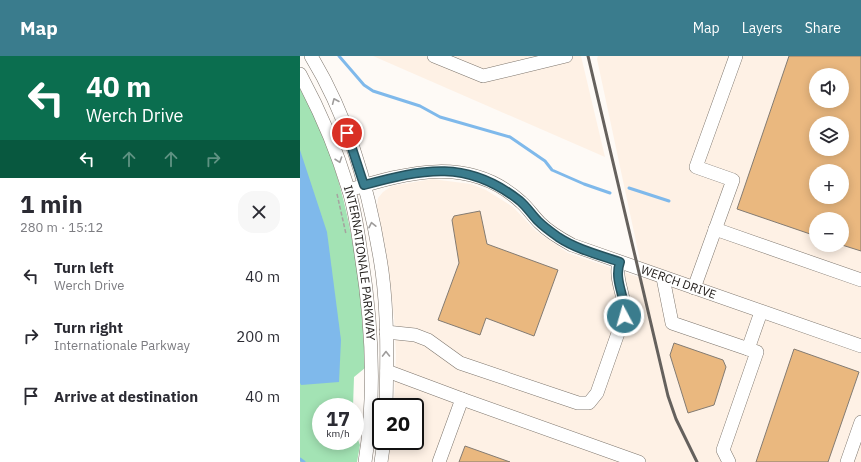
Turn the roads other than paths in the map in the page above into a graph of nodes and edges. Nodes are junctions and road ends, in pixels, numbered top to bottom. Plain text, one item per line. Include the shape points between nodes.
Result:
1 (311, 56) edge
2 (434, 56) edge
3 (566, 56) edge
4 (736, 56) edge
5 (300, 74) edge
6 (364, 185) junction
7 (343, 191) junction
8 (715, 229) junction
9 (620, 262) junction
10 (663, 278) junction
11 (861, 280) edge
12 (694, 288) junction
13 (761, 312) junction
14 (386, 332) junction
15 (861, 346) edge
16 (748, 349) junction
17 (387, 371) junction
18 (386, 398) edge
19 (462, 399) junction
20 (861, 422) edge
21 (383, 450) edge
22 (365, 462) edge
23 (381, 462) edge
24 (440, 462) edge
25 (639, 462) edge
26 (729, 462) edge
27 (847, 462) edge

6 -> 1 street, INTERNATIONALE PARKWAY via 333,97
2 - 3 street via 482,76
4 - 8 street via 696,167 733,180
5 -> 7 street, INTERNATIONALE PARKWAY via 320,110
6 - 7 street, WERCH DRIVE
6 - 9 street, WERCH DRIVE via 422,171 439,170 475,176 503,189 521,202 540,223 558,237 572,245
14 -> 6 street, INTERNATIONALE PARKWAY via 382,271
7 - 22 street, INTERNATIONALE PARKWAY via 369,301 372,382
8 - 11 street
8 - 12 street
9 - 10 street, WERCH DRIVE
9 - 14 street via 617,277 624,316 597,393 589,403 578,404 460,363 428,340 415,335
10 - 12 street, WERCH DRIVE
10 - 16 street via 672,322
12 - 13 street, WERCH DRIVE
13 - 15 street, WERCH DRIVE
13 - 16 street
17 -> 14 street, INTERNATIONALE PARKWAY
16 - 26 street via 757,352 723,450
17 - 18 street, INTERNATIONALE PARKWAY
17 - 19 street
19 - 24 street
19 - 25 street
20 - 27 street
21 - 23 street

